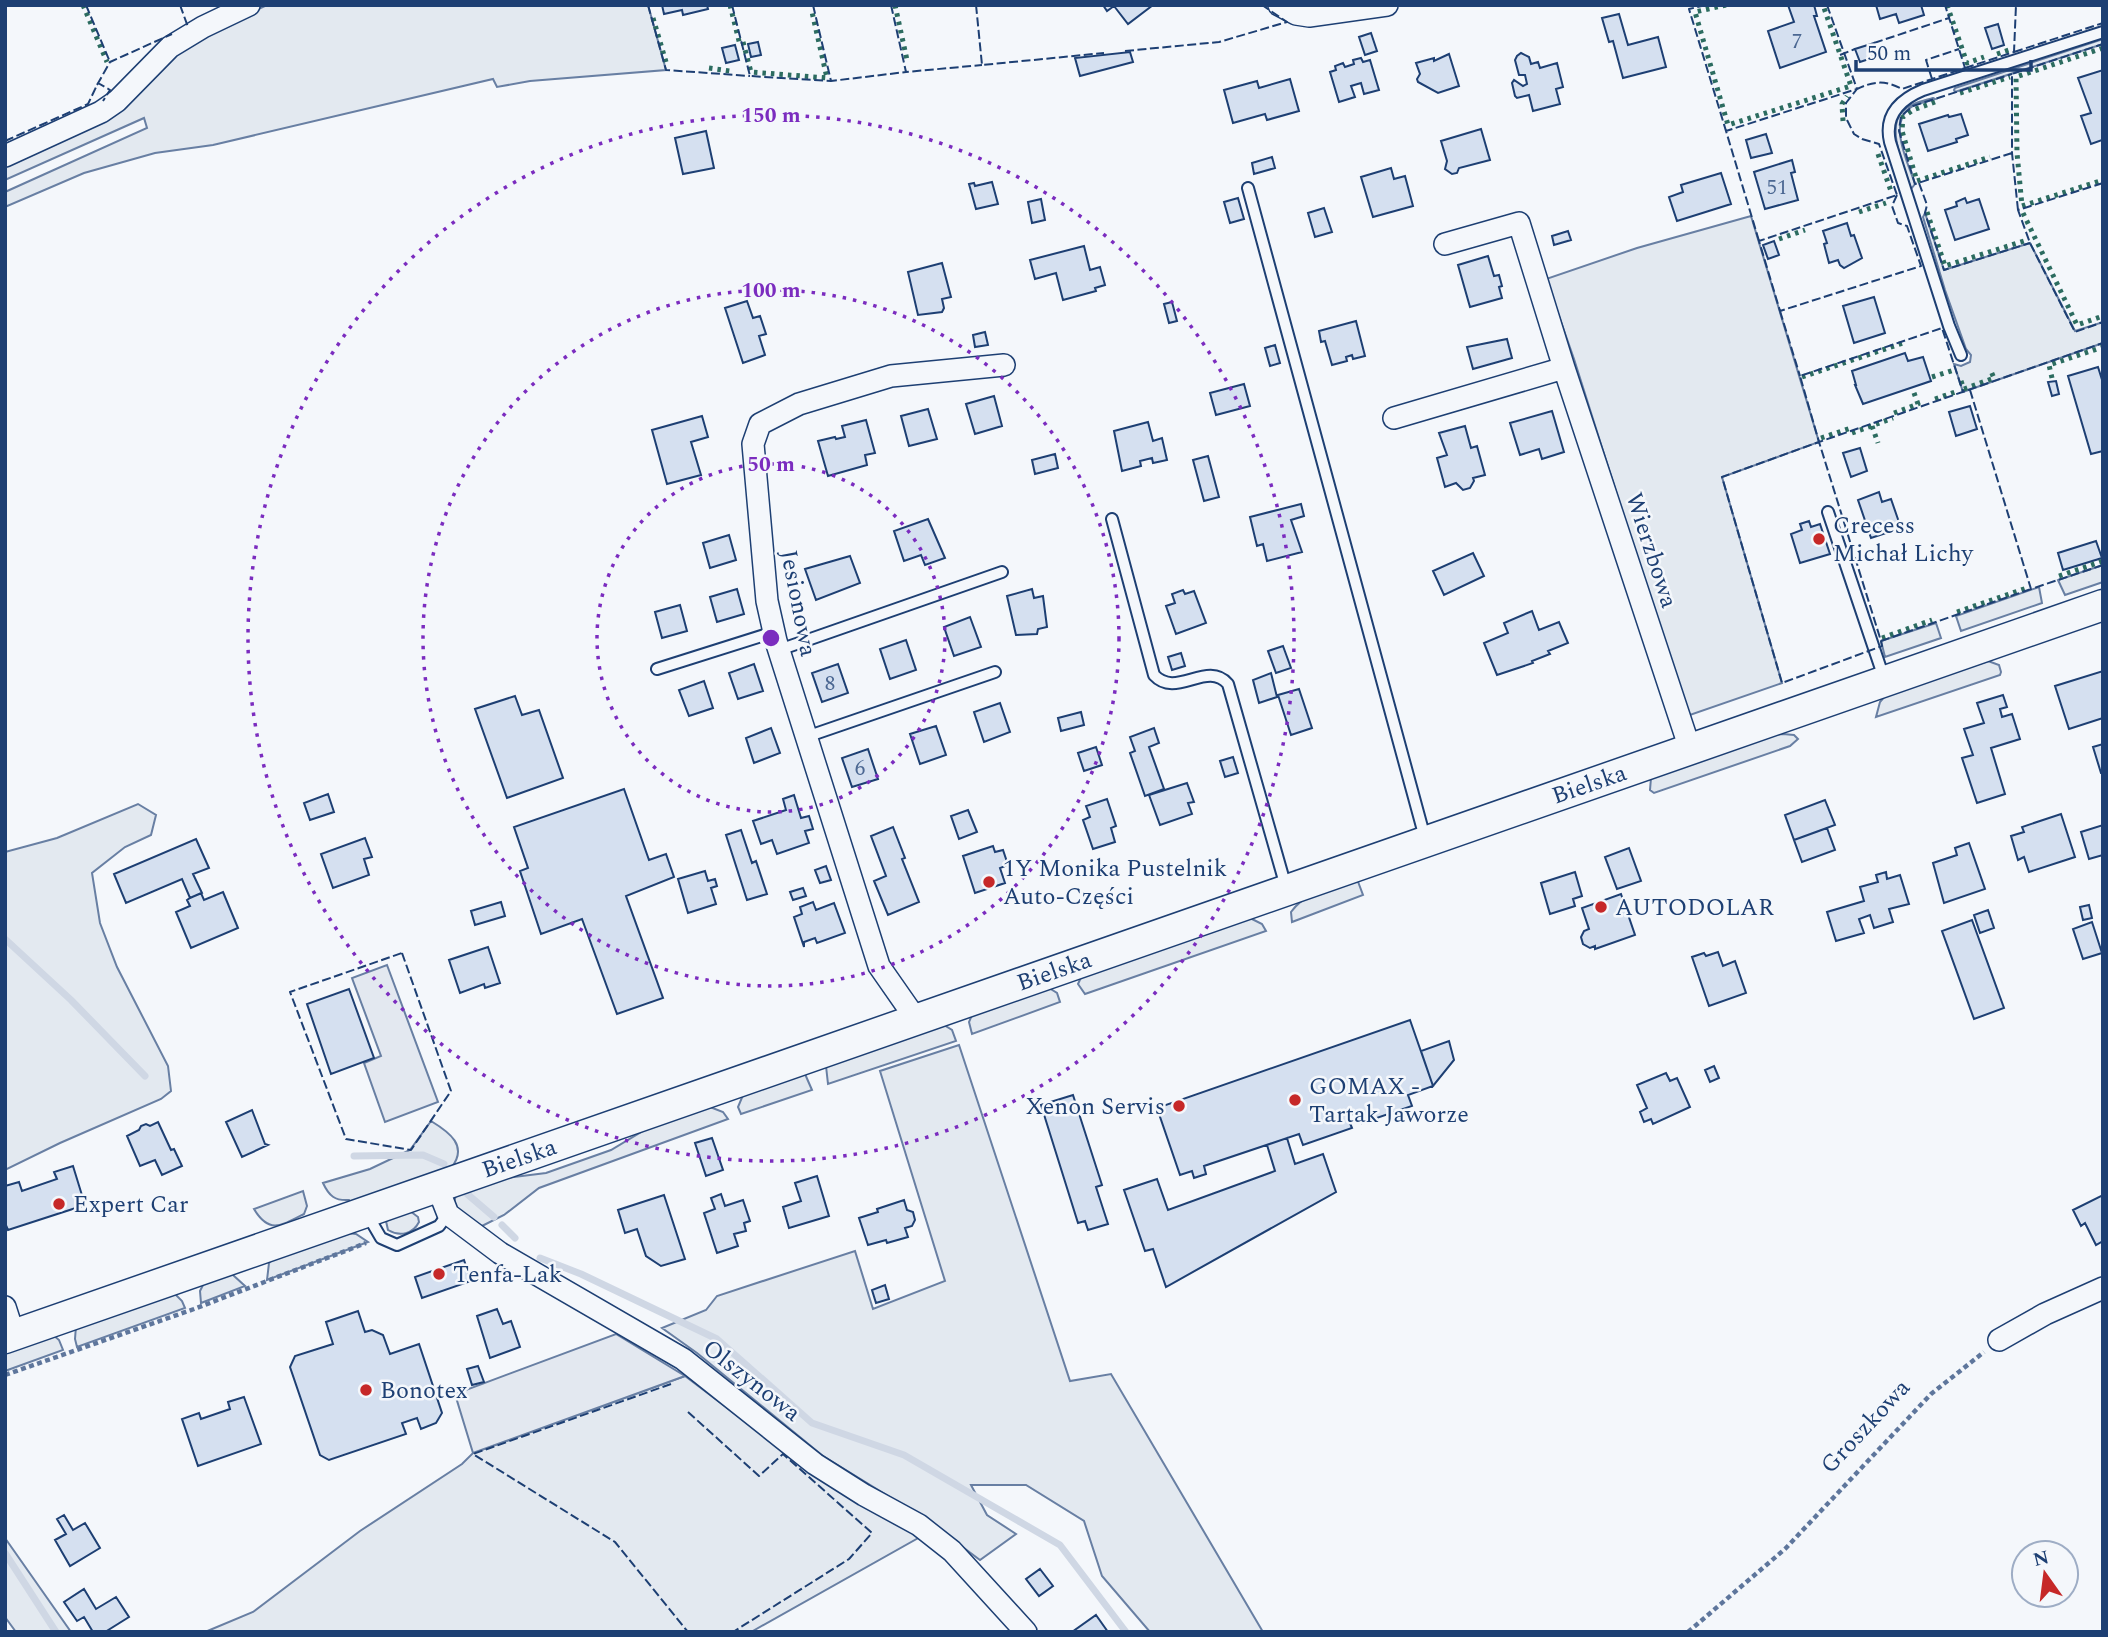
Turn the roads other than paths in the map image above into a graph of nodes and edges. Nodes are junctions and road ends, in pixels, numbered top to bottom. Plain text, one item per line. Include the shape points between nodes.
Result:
1 (249, 5) edge
2 (1279, 5) edge
3 (1387, 5) edge
4 (2103, 32) edge
5 (5, 156) edge
6 (1248, 188) dead end
7 (1446, 244) dead end
8 (1961, 355) dead end
9 (1004, 365) dead end
10 (1564, 368) junction
11 (1394, 418) dead end
12 (1828, 512) dead end
13 (1112, 519) dead end
14 (1002, 572) dead end
15 (2103, 605) edge
16 (776, 641) junction
17 (657, 669) dead end
18 (995, 672) dead end
19 (1885, 681) junction
20 (806, 737) junction
21 (1690, 748) junction
22 (1426, 841) junction
23 (1287, 889) junction
24 (916, 1019) junction
25 (438, 1186) junction
26 (366, 1211) junction
27 (448, 1214) junction
28 (2103, 1288) edge
29 (5, 1307) edge
30 (10, 1337) edge
31 (1999, 1340) road end
32 (1026, 1632) edge

1 - 5 street via 170,47 101,112
2 - 3 street via 1309,16
4 - 8 lane via 1913,94 1898,105 1889,120 1890,142
6 - 22 lane
7 - 10 street, Wierzbowa via 1519,223
9 - 16 street, Jesionowa via 891,376 799,404 760,424 753,444 767,601
10 - 11 street
10 - 21 street, Wierzbowa
12 - 19 lane
13 - 23 lane via 1154,675 1170,684 1213,675 1228,684
14 - 16 lane
15 - 19 main road, Bielska
16 - 17 lane
16 - 20 street, Jesionowa
18 - 20 lane
19 - 21 main road, Bielska
20 - 24 street, Jesionowa via 879,966
21 - 22 main road, Bielska
22 - 23 main road, Bielska
23 - 24 main road, Bielska
24 - 25 main road, Bielska
25 - 26 main road, Bielska
25 - 27 street
26 - 27 lane via 381,1238 397,1245 439,1226
26 - 30 main road, Bielska
27 - 32 street, Olszynowa via 500,1253 683,1359 815,1464 919,1525 952,1551
28 - 31 street
29 - 30 street

